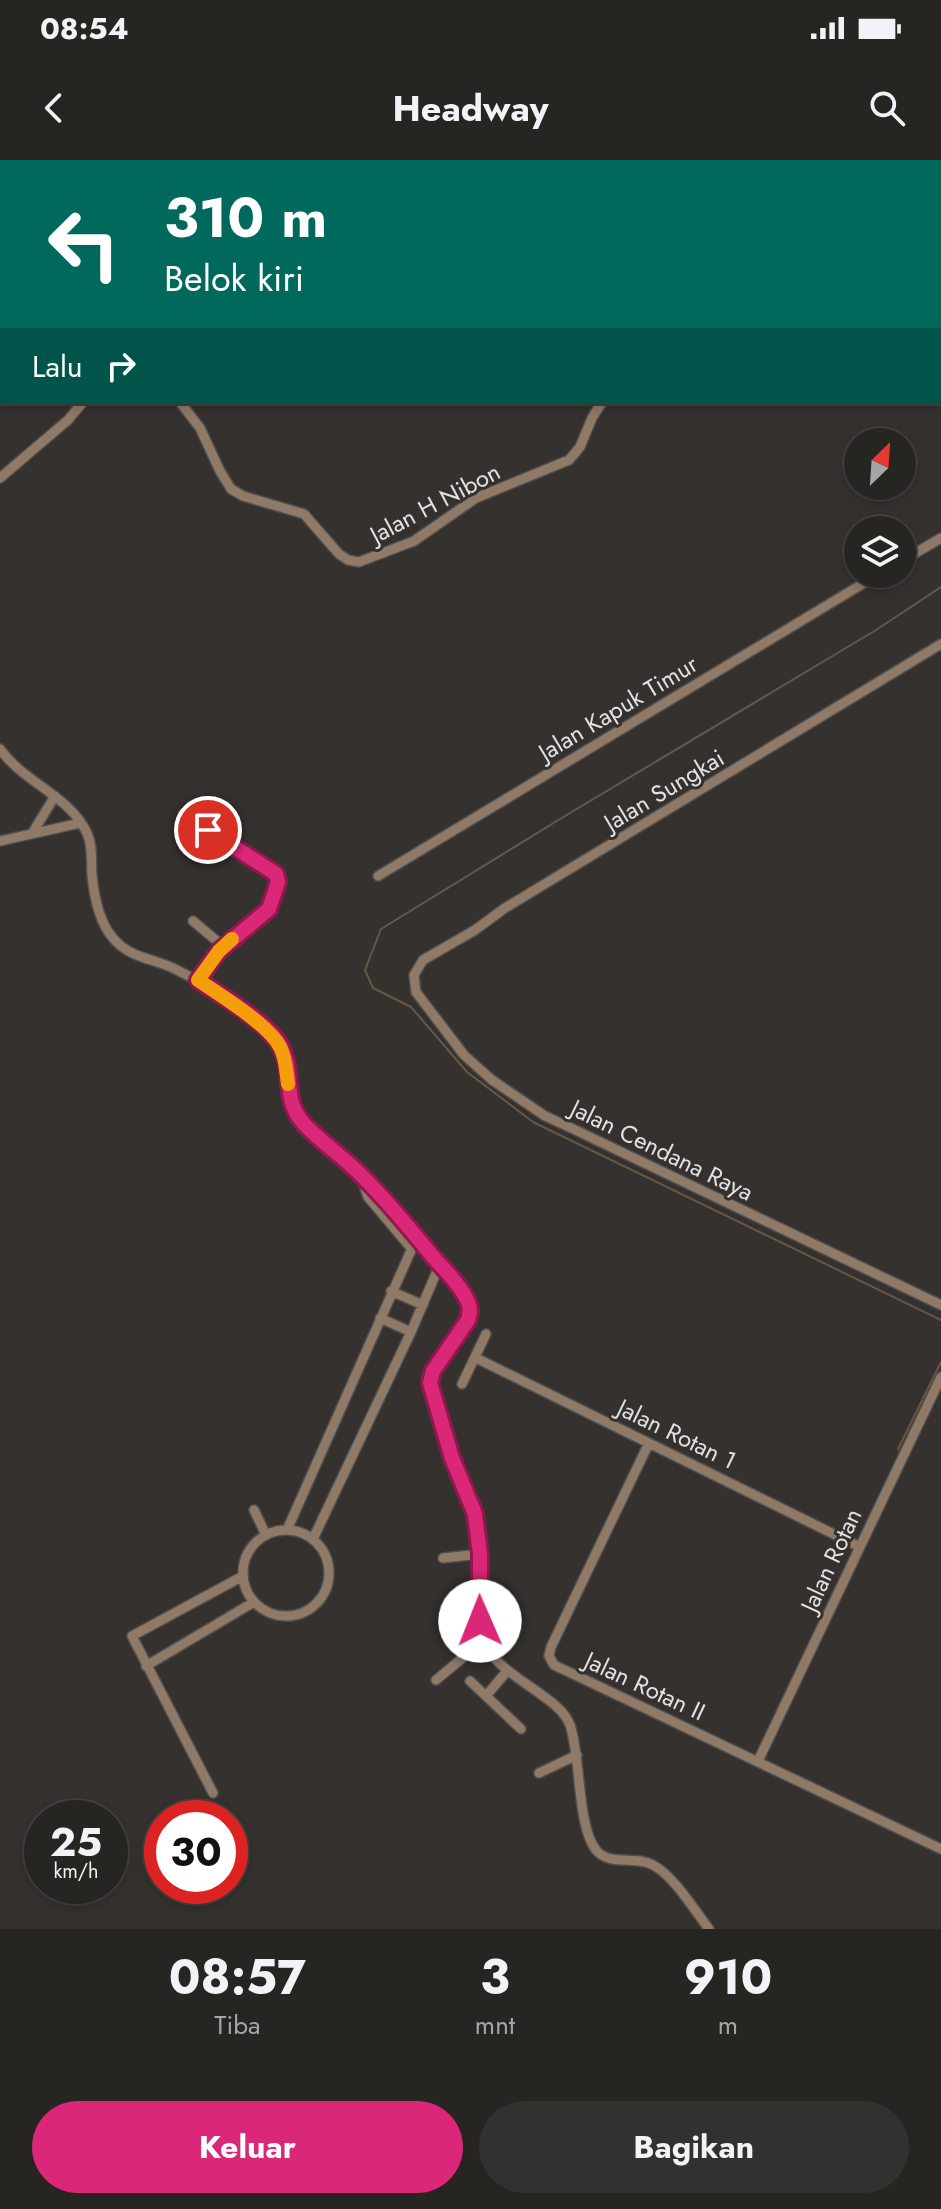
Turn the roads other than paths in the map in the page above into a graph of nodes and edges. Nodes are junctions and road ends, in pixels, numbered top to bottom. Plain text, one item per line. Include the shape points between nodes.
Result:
1 (81, 404) edge
2 (182, 404) edge
3 (601, 404) edge
4 (0, 478) edge
5 (941, 538) edge
6 (916, 553) edge
7 (856, 588) edge
8 (941, 644) edge
9 (0, 749) edge
10 (55, 796) junction
11 (183, 814) dead end
12 (80, 823) junction
13 (33, 832) junction
14 (0, 841) edge
15 (378, 876) dead end
16 (193, 921) dead end
17 (224, 947) junction
18 (414, 975) joint
19 (198, 980) junction
20 (367, 1181) junction
21 (417, 1237) junction
22 (411, 1248) junction
23 (440, 1264) junction
24 (391, 1291) junction
25 (423, 1305) junction
26 (941, 1305) edge
27 (380, 1318) junction
28 (411, 1332) junction
29 (486, 1334) dead end
30 (476, 1358) junction
31 (941, 1377) edge
32 (462, 1384) dead end
33 (649, 1443) junction
34 (254, 1510) dead end
35 (287, 1530) junction
36 (266, 1535) junction
37 (313, 1539) junction
38 (860, 1547) junction
39 (480, 1554) junction
40 (443, 1558) dead end
41 (243, 1576) junction
42 (254, 1602) junction
43 (483, 1641) junction
44 (146, 1666) junction
45 (507, 1671) junction
46 (436, 1680) dead end
47 (470, 1681) dead end
48 (486, 1696) junction
49 (521, 1729) dead end
50 (577, 1755) junction
51 (758, 1761) junction
52 (539, 1773) dead end
53 (213, 1793) dead end
54 (941, 1849) edge
55 (709, 1929) edge

1 - 4 street
2 - 3 street, Jalan H Nibon via 231,489 304,514 339,554 355,562 414,541 467,503 569,460
5 - 6 street
7 - 15 street, Jalan Kapuk Timur
8 - 18 street, Jalan Sungkai via 505,908 423,960
9 - 10 street
10 - 12 street
10 - 13 street
11 - 17 street via 278,878 269,909
12 - 13 street
12 - 19 street via 87,833 94,894 107,931 131,954
13 - 14 street
16 - 17 street
17 - 19 street
18 - 26 street, Jalan Cendana Raya via 416,992 439,1025 464,1055 516,1098
19 - 20 street via 280,1045 297,1115
20 - 21 street
20 - 22 street via 368,1197
21 - 22 street
21 - 23 street
22 - 24 street
23 - 25 street
23 - 39 street via 471,1310 430,1383 472,1505
24 - 25 street
24 - 27 street
25 - 28 street
27 - 28 street
27 - 35 street
28 - 37 street
29 - 30 street
30 - 32 street
30 - 33 street, Jalan Rotan 1
31 - 38 street, Jalan Rotan
33 - 38 street, Jalan Rotan 1
33 - 51 street, Jalan Rotan II via 549,1656 554,1665
34 - 36 street
35 - 36 street
35 - 37 street
36 - 41 street via 247,1556
37 - 42 street via 330,1570 318,1603 286,1617
38 - 51 street, Jalan Rotan
39 - 40 street
39 - 43 street
41 - 42 street
41 - 44 street via 133,1634
42 - 44 street
43 - 45 street
43 - 46 street
44 - 53 street
45 - 48 street
45 - 50 street via 564,1714
47 - 48 street
48 - 49 street
50 - 52 street
50 - 55 street via 588,1830 597,1851 659,1868
51 - 54 street, Jalan Rotan II

